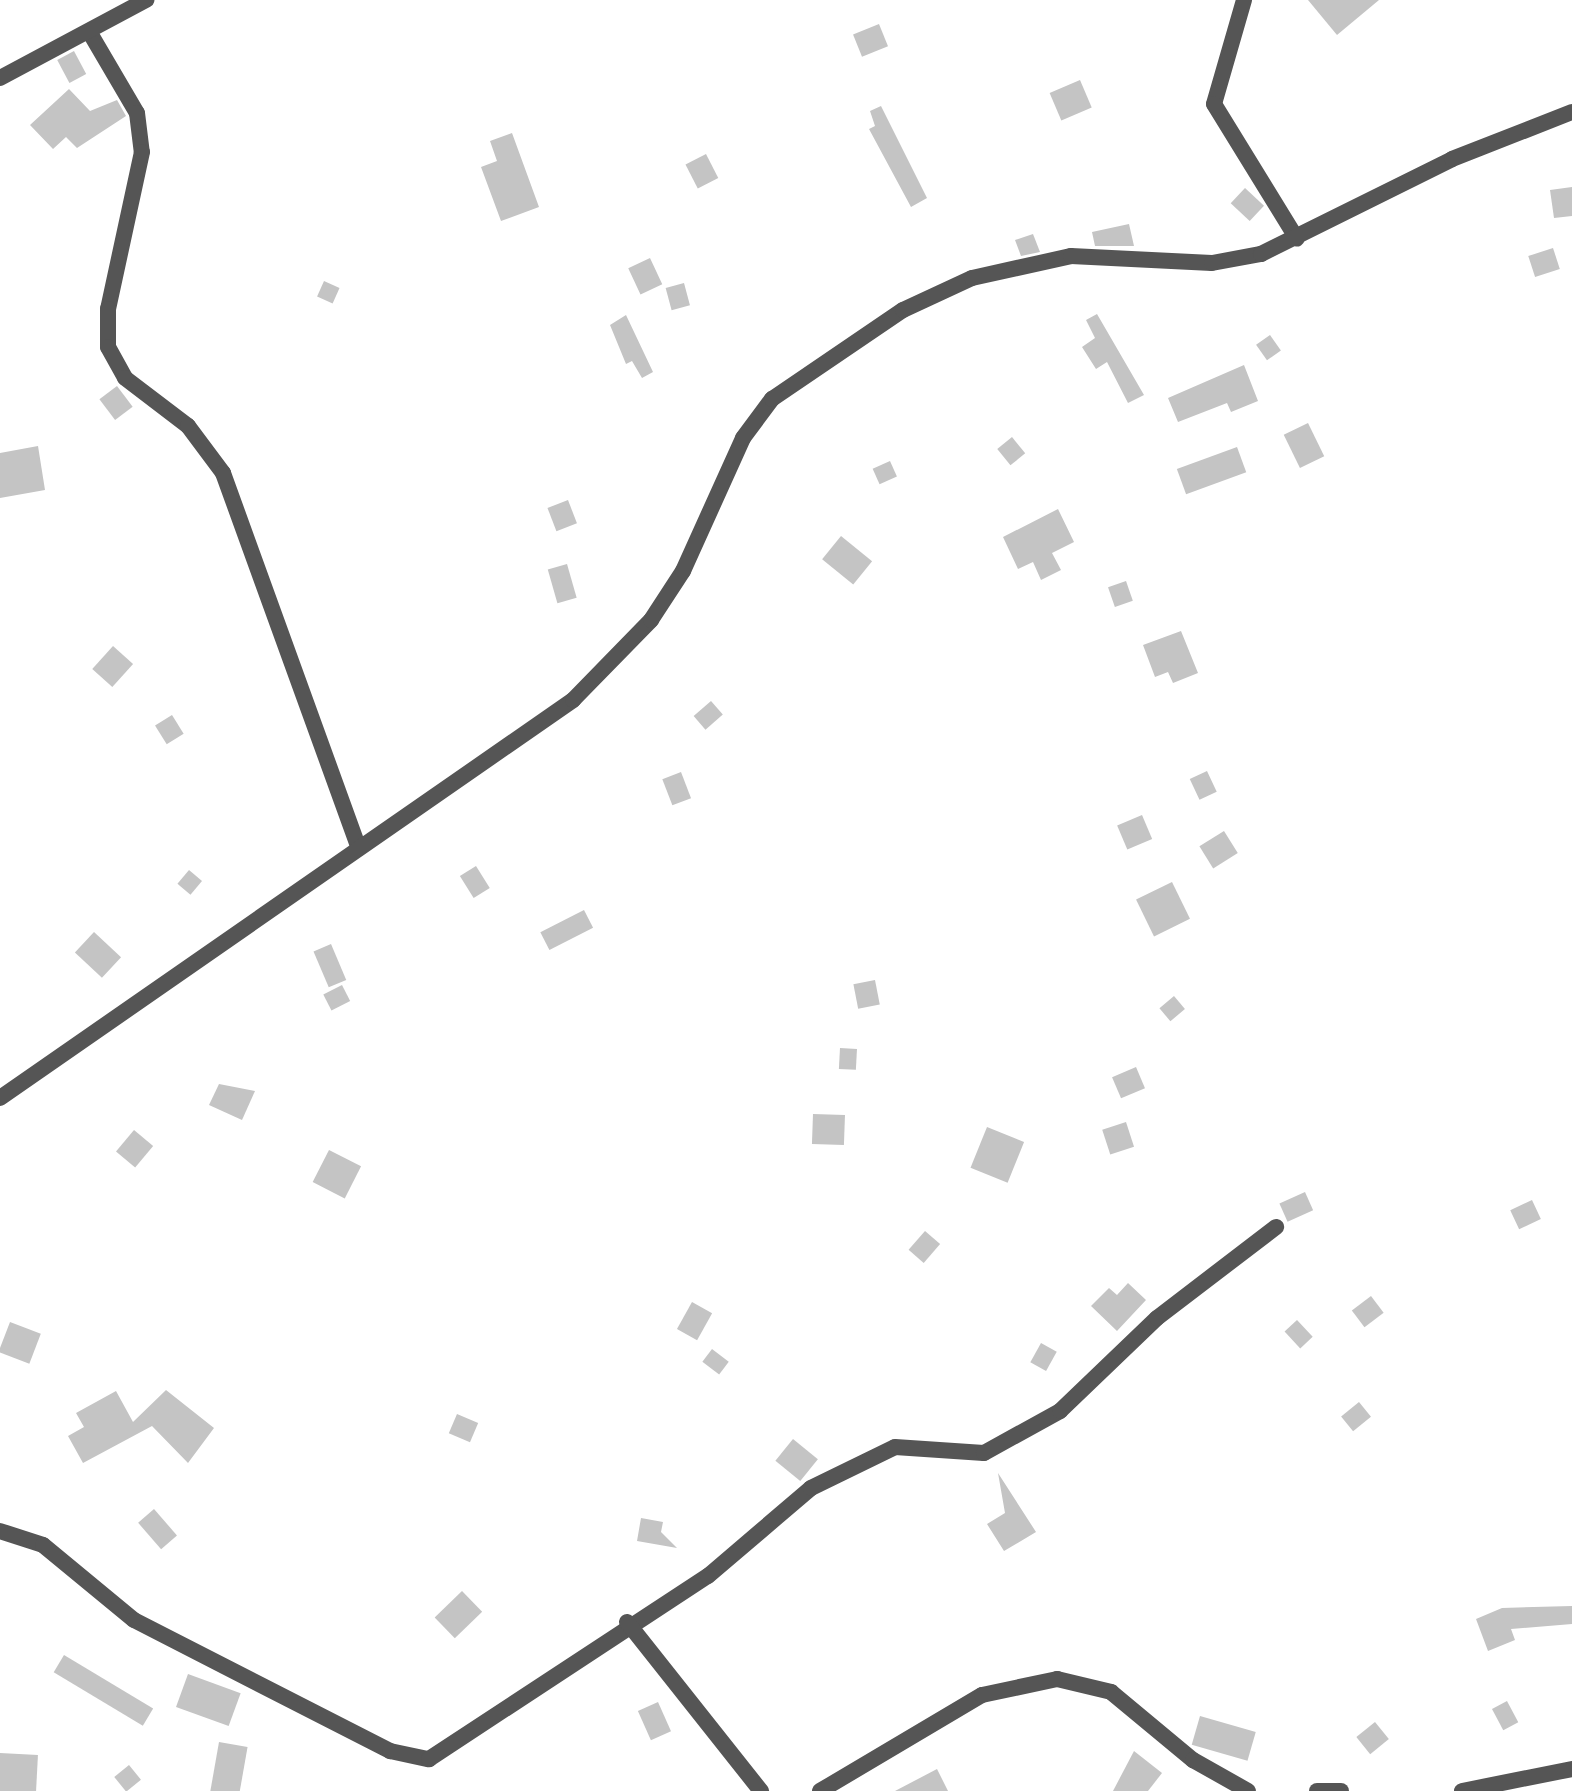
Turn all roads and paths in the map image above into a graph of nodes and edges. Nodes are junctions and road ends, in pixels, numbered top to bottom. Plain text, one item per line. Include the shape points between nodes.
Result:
1 (146, 0) edge
2 (1244, 0) edge
3 (90, 33) junction
4 (0, 78) edge
5 (1572, 112) edge
6 (1297, 239) junction
7 (359, 848) junction
8 (0, 1098) edge
9 (1276, 1227) dead end
10 (0, 1531) edge
11 (627, 1622) junction
12 (1572, 1769) edge
13 (761, 1791) edge
14 (820, 1791) edge
15 (1248, 1791) edge
16 (1317, 1791) edge
17 (1341, 1791) edge
18 (1462, 1791) edge

1 - 3 street
2 - 6 street via 1214,104
3 - 4 street
3 - 7 street via 137,113 142,152 131,231 108,309 108,347 125,378 188,426 223,473
5 - 6 street via 1452,159
6 - 7 street via 1212,263 1071,256 972,278 829,358 772,399 743,438 683,571 651,620 573,700
7 - 8 street
9 - 11 street via 1157,1318 1060,1411 984,1453 917,1444 861,1462 811,1488 708,1576
10 - 11 street via 43,1545 134,1620 409,1760 447,1753
11 - 13 street
12 - 18 street
14 - 15 street via 982,1695 1057,1679 1111,1692 1193,1760
16 - 17 street

